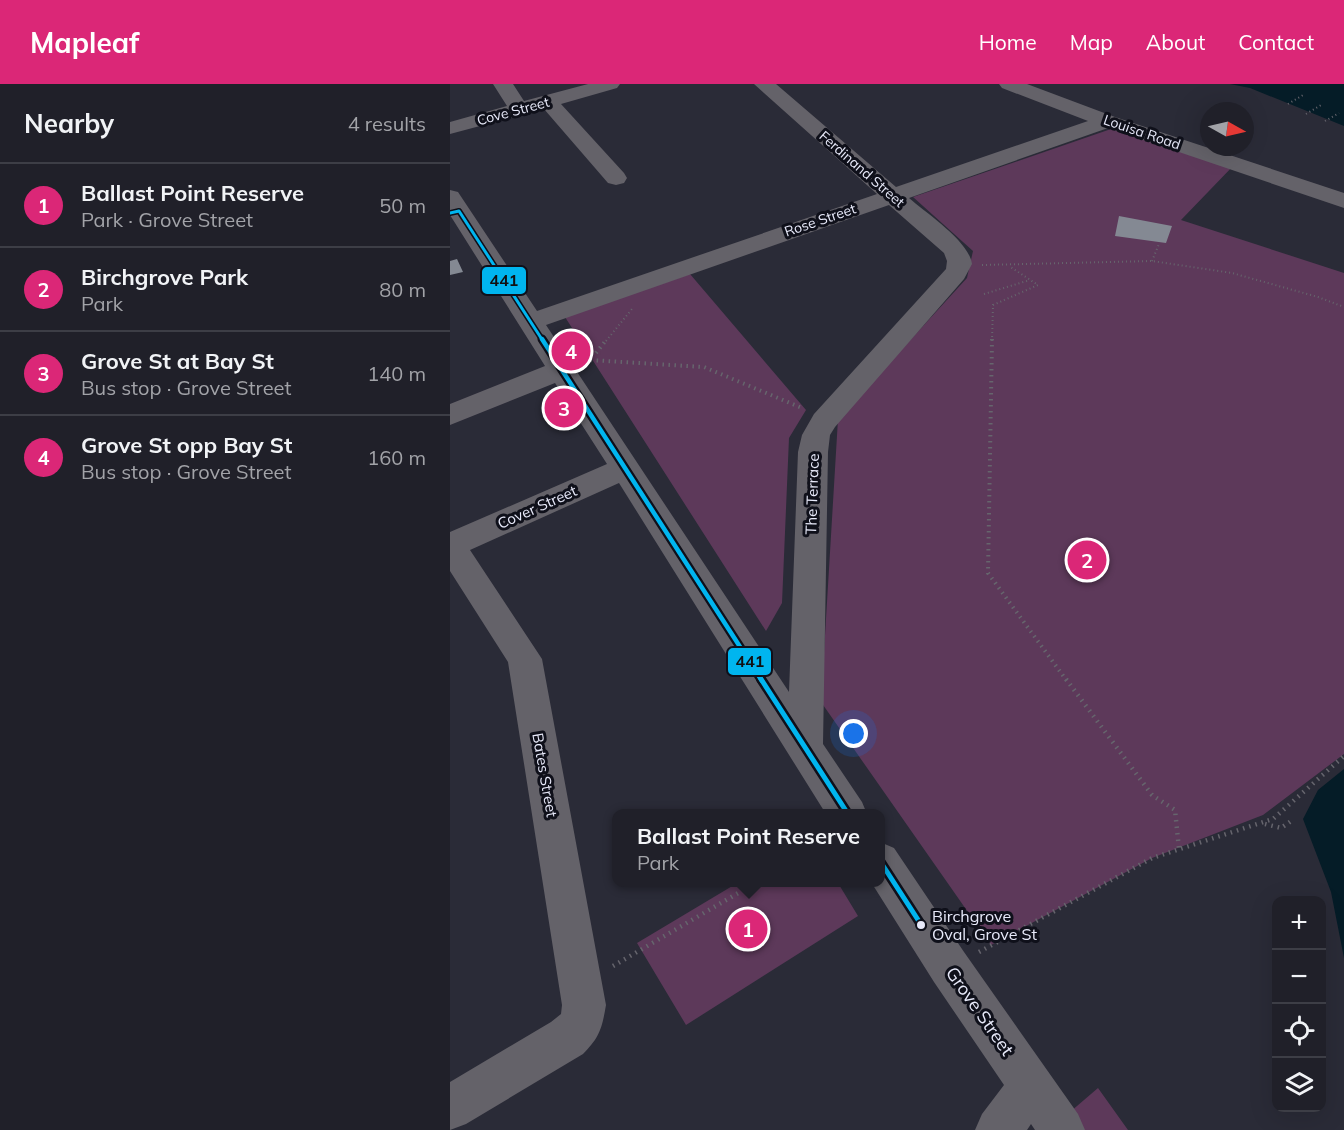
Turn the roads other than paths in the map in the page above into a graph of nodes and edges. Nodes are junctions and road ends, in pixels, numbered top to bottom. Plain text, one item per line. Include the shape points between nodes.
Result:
1 (503, 84) edge
2 (610, 84) edge
3 (764, 84) edge
4 (1009, 84) edge
5 (548, 101) junction
6 (519, 110) junction
7 (1108, 121) junction
8 (450, 128) edge
9 (616, 178) dead end
10 (892, 196) junction
11 (1344, 201) edge
12 (453, 207) edge
13 (960, 260) joint
14 (532, 321) junction
15 (571, 361) junction
16 (450, 415) edge
17 (625, 468) junction
18 (450, 545) edge
19 (805, 749) junction
20 (845, 809) edge
21 (885, 869) edge
22 (1032, 1086) junction
23 (450, 1108) edge
24 (998, 1130) edge
25 (1062, 1130) edge

1 - 6 street
2 - 5 street, Cove Street
3 - 10 street, Ferdinand Street
4 - 7 street, Louisa Road
5 - 6 street, Cove Street
5 - 9 street
6 - 8 street, Cove Street
7 - 10 street, Rose Street
7 - 11 street, Louisa Road
10 - 13 street, Ferdinand Street
10 - 14 street, Rose Street
12 - 14 street
13 - 19 street, The Terrace via 956,274 824,421 816,435
14 - 15 street
15 - 16 street
15 - 17 street
17 - 18 street, Cover Street
17 - 19 street
18 - 23 street, Bates Street via 525,659 581,1005 567,1038
19 - 20 street
21 - 22 street, Grove Street
22 - 24 street
22 - 25 street, Grove Street

